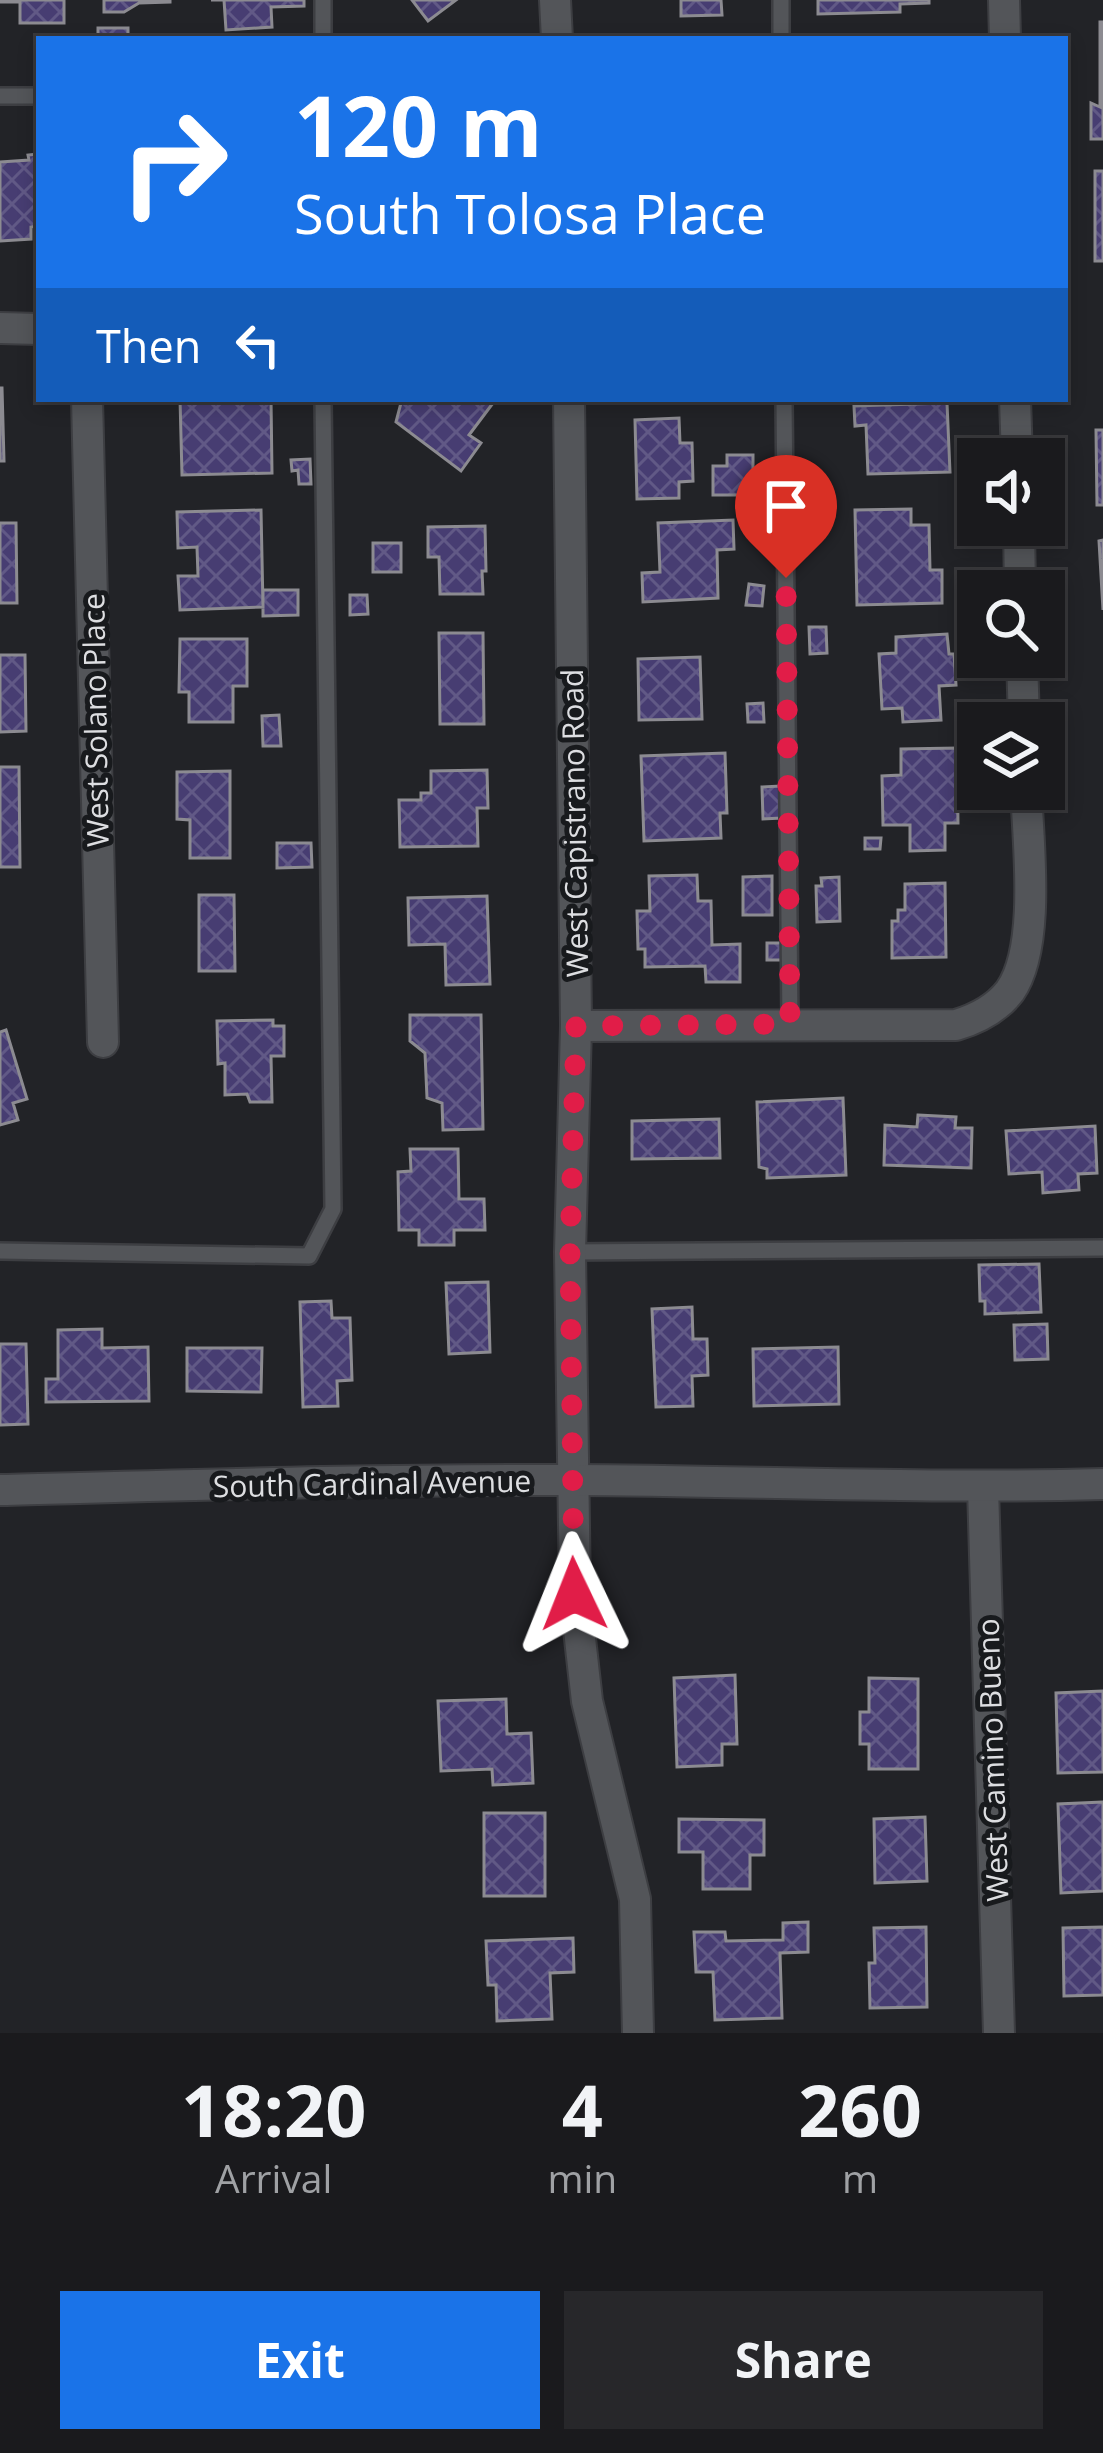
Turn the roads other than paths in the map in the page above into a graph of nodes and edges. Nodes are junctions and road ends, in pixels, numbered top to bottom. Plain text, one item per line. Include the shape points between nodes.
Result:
1 (323, 0) edge
2 (555, 0) edge
3 (781, 0) edge
4 (1004, 0) edge
5 (322, 36) edge
6 (557, 36) edge
7 (781, 36) edge
8 (1005, 36) edge
9 (0, 96) edge
10 (36, 96) edge
11 (0, 328) edge
12 (36, 329) edge
13 (87, 402) edge
14 (322, 402) edge
15 (569, 402) edge
16 (784, 402) edge
17 (1015, 402) edge
18 (1016, 438) edge
19 (1027, 810) edge
20 (790, 1024) junction
21 (576, 1026) junction
22 (103, 1042) dead end
23 (1103, 1248) edge
24 (0, 1251) edge
25 (570, 1252) junction
26 (572, 1480) junction
27 (1103, 1484) edge
28 (983, 1487) junction
29 (0, 1490) edge
30 (638, 2033) edge
31 (999, 2033) edge

1 - 5 lane
2 - 6 street
3 - 7 lane
4 - 8 street
9 - 10 lane
11 - 12 street
13 - 22 street, West Solano Place
14 - 24 lane via 333,1210 309,1256
15 - 21 street, West Capistrano Road
16 - 20 lane
17 - 18 street
19 - 20 street via 1028,939 1010,991 956,1025
20 - 21 street
21 - 25 street, West Capistrano Road
23 - 25 lane
25 - 26 street, West Capistrano Road
26 - 28 street, South Cardinal Avenue
26 - 29 street, South Cardinal Avenue
26 - 30 street, West Capistrano Road via 587,1701 635,1899
27 - 28 street, South Cardinal Avenue
28 - 31 street, West Camino Bueno

